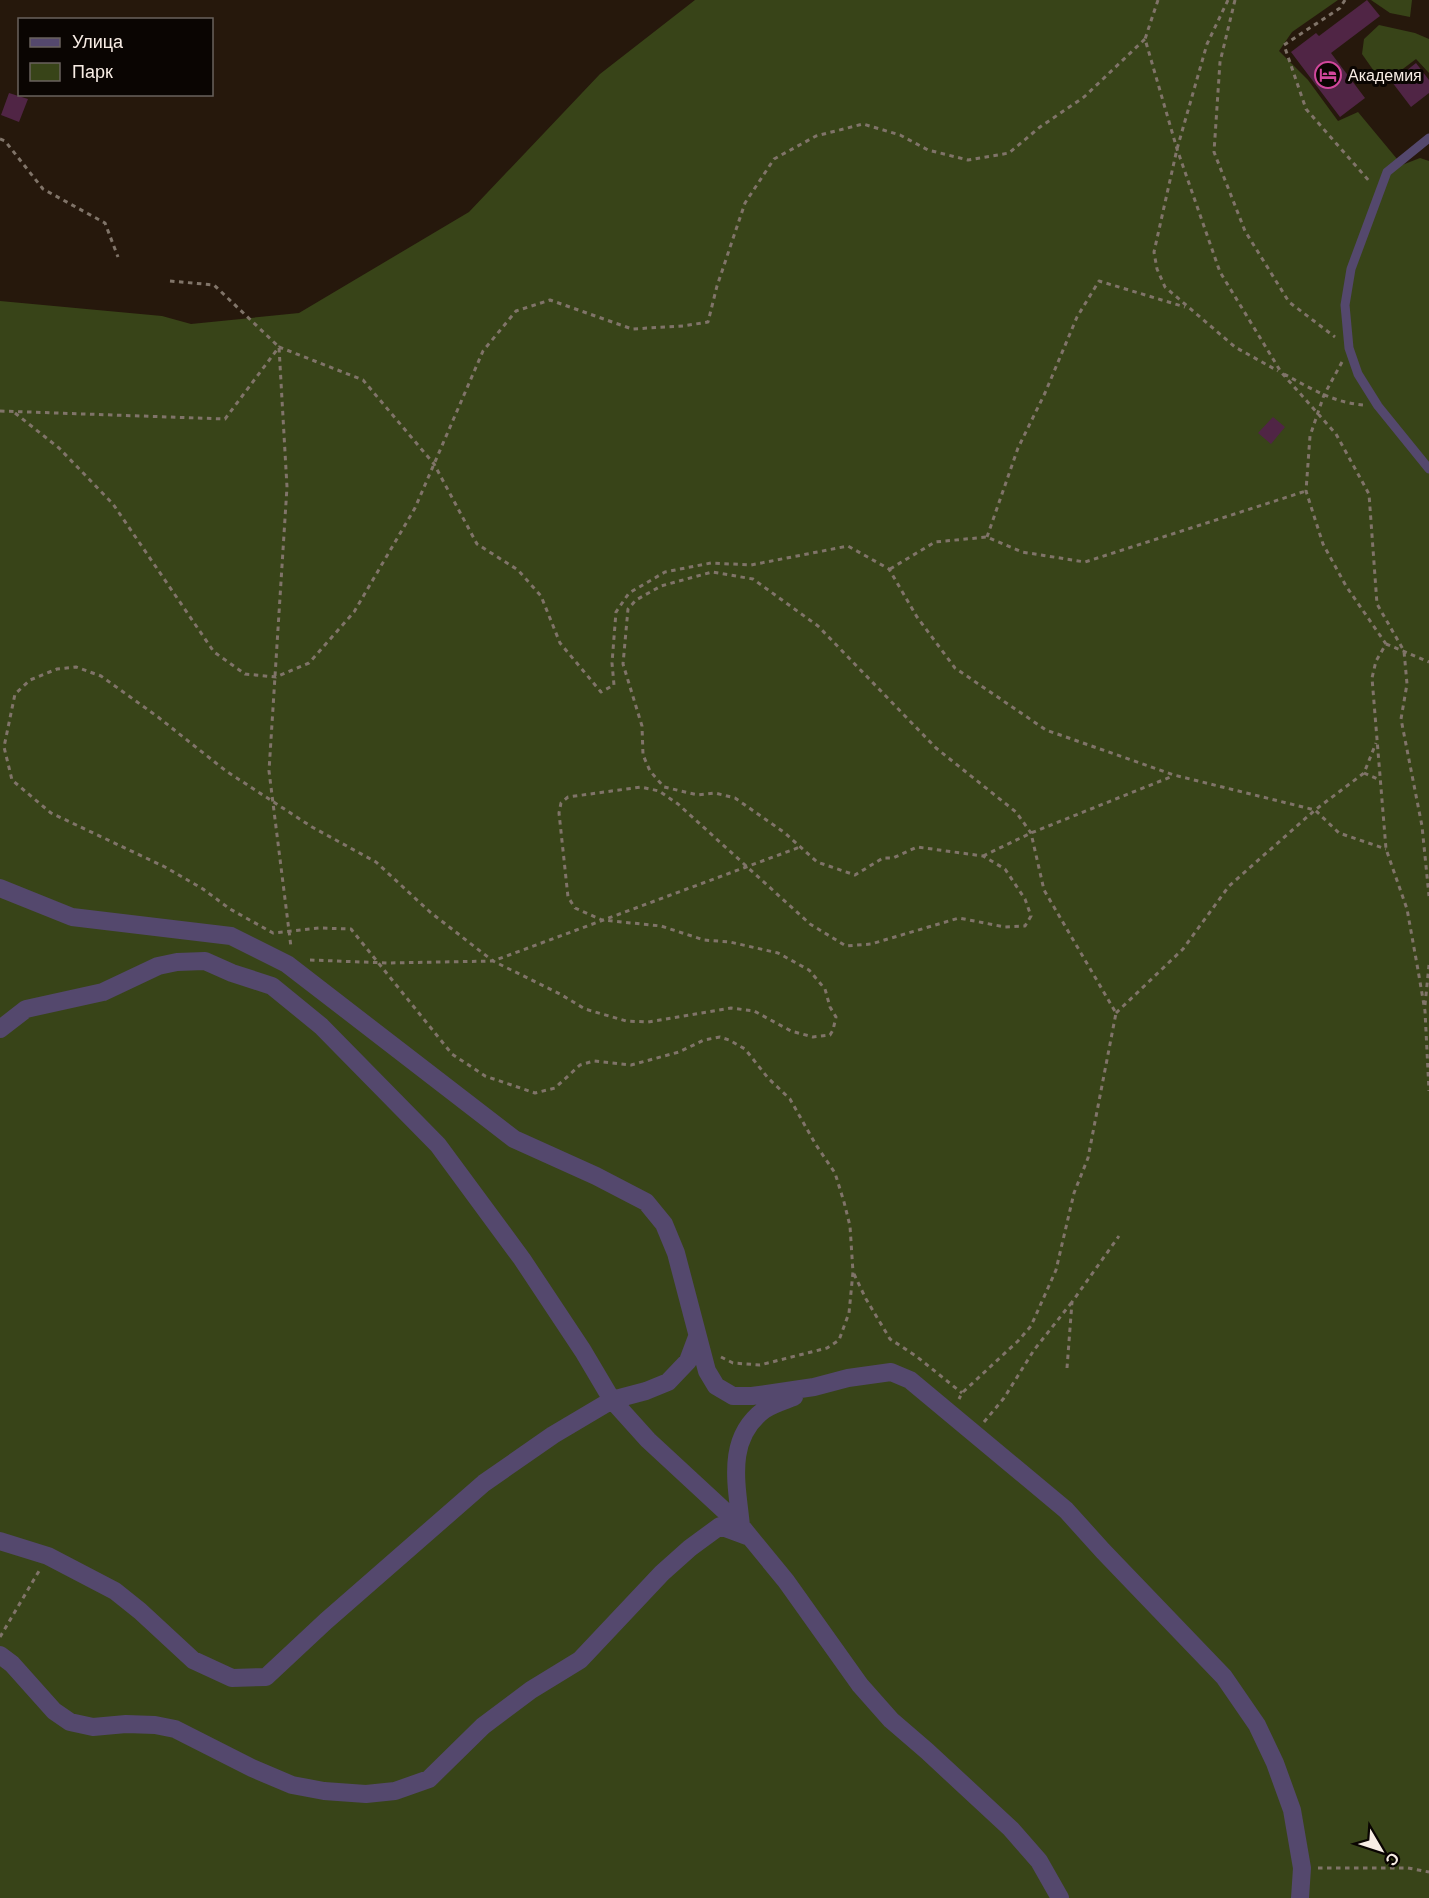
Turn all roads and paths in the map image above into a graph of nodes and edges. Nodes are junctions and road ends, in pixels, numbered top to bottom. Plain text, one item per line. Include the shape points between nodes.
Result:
1 (1158, 0) edge
2 (1228, 0) edge
3 (1235, 0) edge
4 (1345, 0) edge
5 (1145, 39) junction
6 (1429, 138) edge
7 (0, 139) edge
8 (1177, 149) junction
9 (1379, 193) junction
10 (118, 257) dead end
11 (171, 281) dead end
12 (1187, 307) junction
13 (279, 347) junction
14 (1349, 348) junction
15 (1281, 372) junction
16 (1324, 395) junction
17 (1378, 406) junction
18 (0, 411) edge
19 (14, 412) junction
20 (1318, 413) junction
21 (434, 464) junction
22 (1429, 469) edge
23 (1306, 491) junction
24 (987, 537) junction
25 (889, 569) junction
26 (1386, 644) junction
27 (1404, 651) junction
28 (1429, 662) edge
29 (276, 677) junction
30 (1377, 741) junction
31 (2, 748) edge
32 (1364, 773) junction
33 (1174, 776) junction
34 (1380, 780) junction
35 (273, 801) junction
36 (1315, 810) junction
37 (1031, 833) junction
38 (801, 847) junction
39 (1386, 849) junction
40 (983, 856) junction
41 (748, 867) junction
42 (0, 888) edge
43 (1429, 896) edge
44 (602, 920) junction
45 (289, 931) junction
46 (289, 958) junction
47 (493, 961) junction
48 (379, 962) junction
49 (1429, 965) edge
50 (1425, 1011) junction
51 (1116, 1013) junction
52 (0, 1029) edge
53 (1429, 1091) edge
54 (1119, 1236) dead end
55 (853, 1272) junction
56 (1072, 1302) junction
57 (697, 1337) junction
58 (715, 1354) dead end
59 (1067, 1368) dead end
60 (814, 1387) junction
61 (962, 1393) junction
62 (612, 1400) junction
63 (950, 1413) junction
64 (975, 1433) junction
65 (744, 1531) junction
66 (0, 1541) edge
67 (48, 1556) junction
68 (0, 1636) edge
69 (0, 1654) edge
70 (1302, 1868) junction
71 (1429, 1872) edge
72 (1060, 1898) edge
73 (1300, 1898) edge

1 - 5 path
2 - 8 path via 1207,44
3 - 14 path via 1220,62 1214,152 1245,231 1289,302
4 - 9 path via 1340,8 1284,45 1306,109
5 - 8 path
5 - 21 path via 1084,98 1009,153 968,160 928,150 900,135 863,124 816,136 774,159 746,203 708,321 632,329 550,300 516,312 483,351
6 - 9 lane via 1387,172
7 - 10 path via 43,189 105,223
8 - 12 path via 1154,252 1165,287
8 - 15 path via 1220,272
9 - 14 lane via 1351,269 1345,305
11 - 13 path via 214,285
12 - 15 path via 1235,347
12 - 24 path via 1099,281 1077,317 1018,448
13 - 19 path via 225,419
13 - 21 path via 363,380
13 - 29 path via 287,487
14 - 16 path
14 - 17 lane via 1358,374
15 - 16 path
15 - 20 path
16 - 17 path via 1350,404
16 - 20 path
17 - 22 lane
18 - 19 path
19 - 29 path via 59,448 113,504 214,652 245,674
20 - 23 path via 1310,436
20 - 27 path via 1336,434 1369,494 1377,604
21 - 25 path via 477,544 518,570 541,596 560,643 601,692 614,685 616,612 629,593 665,572 711,563 752,565 848,546
21 - 29 path via 415,508 354,612 309,663
23 - 24 path via 1085,562 1022,552
23 - 26 path via 1323,544
24 - 25 path via 935,542
25 - 33 path via 917,617 955,668 1046,730
26 - 27 path
26 - 30 path via 1372,678
27 - 28 path
27 - 43 path via 1407,684 1401,719 1422,825
29 - 35 path via 269,771
30 - 32 path
30 - 34 path
31 - 35 path via 15,694 30,680 57,669 76,667 100,676 226,771
31 - 45 path via 12,780 51,813 165,867 273,933
32 - 34 path
32 - 36 path
33 - 36 path
33 - 37 path
34 - 39 path
35 - 45 path
35 - 47 path via 376,862 430,912
36 - 39 path via 1339,833
36 - 51 path via 1229,886 1183,949
37 - 38 path via 1016,812 936,748 818,626 753,579 712,572 661,585 628,609 623,664 642,726 643,755 650,771 664,787 735,798
37 - 40 path
37 - 51 path via 1044,890
38 - 40 path via 818,862 855,875 883,858 893,858 917,847
38 - 41 path
39 - 50 path via 1407,909
40 - 41 path via 1005,869 1025,898 1031,916 1025,926 1005,927 959,918 871,944 846,946 810,924
41 - 44 path
41 - 44 path via 659,791 641,787 568,797 561,803 559,813 568,897 575,908
42 - 46 street via 72,917 231,936
44 - 47 path
44 - 47 path via 661,926 704,940 778,953 809,970 825,989 836,1017 833,1030 830,1035 813,1037 791,1031 753,1011 731,1008 648,1022 626,1021 585,1009
45 - 46 path
45 - 48 path via 351,929
46 - 48 path
46 - 57 street via 514,1139 646,1202 664,1224 676,1253
47 - 48 path
48 - 55 path via 452,1054 485,1076 535,1093 555,1088 580,1065 594,1061 631,1065 720,1037 745,1049 790,1099 835,1173 850,1226
49 - 50 path
50 - 53 path
51 - 61 path via 1088,1158 1074,1193 1056,1270 1031,1326
52 - 62 street via 26,1009 103,992 158,966 177,962 205,961 272,986 321,1026 438,1145 522,1259
54 - 56 path
55 - 58 path via 849,1313 839,1340 827,1348 759,1365 733,1363
55 - 61 path via 890,1339
56 - 59 path
56 - 64 path
57 - 60 street via 716,1386 733,1396
57 - 62 street via 688,1361 668,1382
60 - 63 street via 891,1372 910,1380
60 - 65 street via 765,1410 742,1438 735,1458
61 - 63 path
62 - 65 street via 648,1440
62 - 67 street via 552,1435 484,1483 266,1677 232,1678 193,1660 115,1591
63 - 64 street
64 - 70 street via 1066,1510 1224,1677 1257,1725 1275,1763 1292,1810
65 - 69 street via 720,1526 662,1573 579,1660 483,1726 429,1779 395,1791 345,1793 292,1785 175,1730 155,1725 93,1727 70,1722 54,1711
65 - 72 street via 786,1581 860,1685 891,1720 1011,1829 1039,1861
66 - 67 street
67 - 68 path
70 - 71 path via 1408,1868
70 - 73 street

